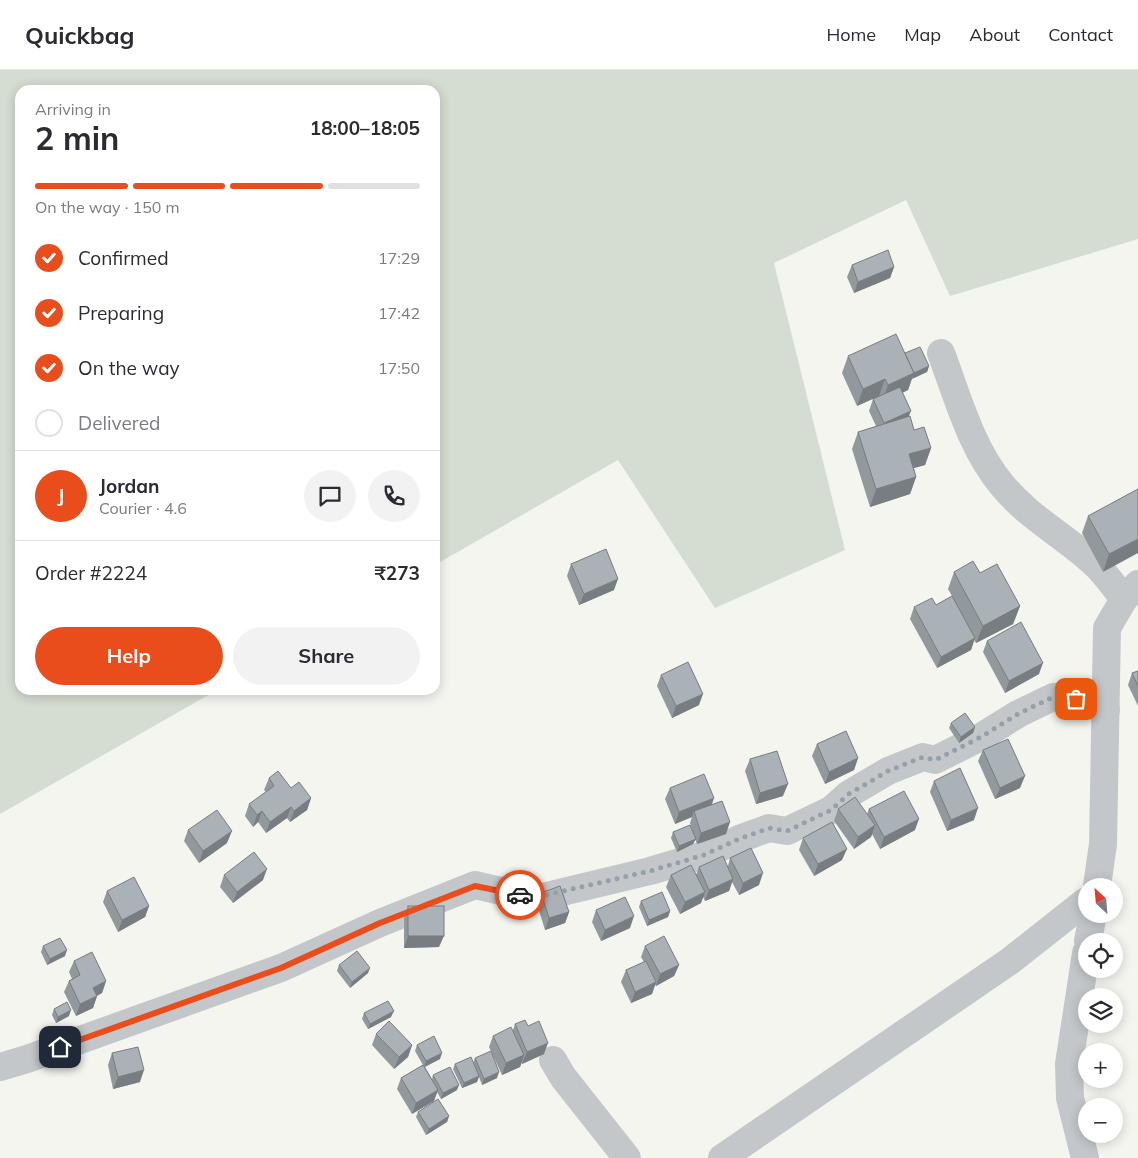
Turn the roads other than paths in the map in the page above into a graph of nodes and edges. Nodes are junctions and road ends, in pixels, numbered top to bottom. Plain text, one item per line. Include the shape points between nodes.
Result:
1 (942, 353) dead end
2 (1131, 592) edge
3 (1106, 710) junction
4 (1098, 878) edge
5 (1078, 907) edge
6 (1082, 978) edge
7 (553, 1060) dead end
8 (0, 1067) edge
9 (627, 1158) edge
10 (722, 1158) edge
11 (1085, 1158) edge

1 - 2 street via 984,461 1002,486 1030,514
2 - 3 street via 1107,628
3 - 4 street via 1104,844
3 - 8 street via 1076,699 1053,697 935,760 923,757 888,771 849,794 831,810 787,831 769,828 704,855 542,896 475,886 389,919 281,968
5 - 10 street via 1010,961
6 - 11 street via 1069,1064 1070,1098
7 - 9 street

